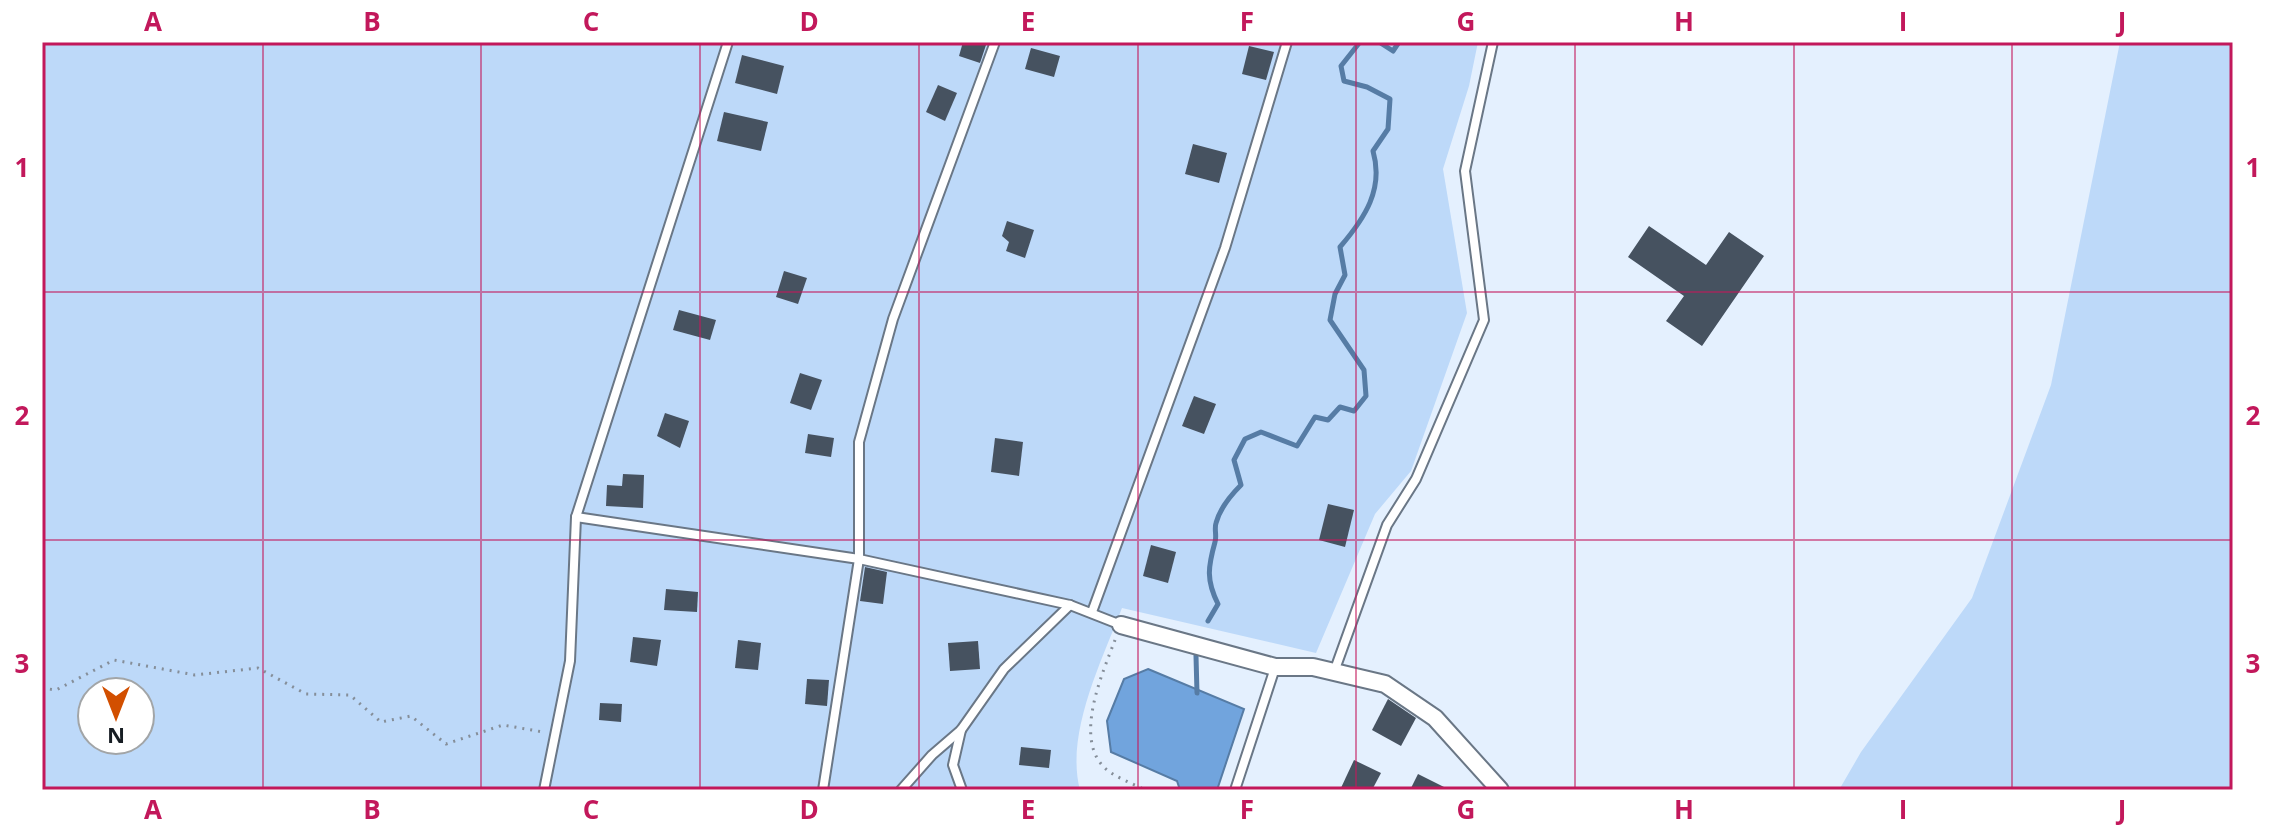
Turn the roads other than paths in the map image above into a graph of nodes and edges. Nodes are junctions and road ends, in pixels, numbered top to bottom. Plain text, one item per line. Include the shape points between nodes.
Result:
1 (728, 42) edge
2 (995, 42) edge
3 (1287, 42) edge
4 (1493, 42) edge
5 (576, 517) junction
6 (859, 559) junction
7 (1070, 605) junction
8 (1092, 612) junction
9 (1121, 625) joint
10 (1275, 667) junction
11 (1334, 672) junction
12 (961, 730) junction
13 (544, 790) edge
14 (823, 790) edge
15 (901, 790) edge
16 (962, 790) edge
17 (1235, 790) edge
18 (1500, 790) edge

1 - 5 lane
2 - 6 lane via 893,319 859,442
3 - 8 lane via 1225,248
4 - 11 lane via 1465,171 1484,320 1416,479 1387,525
5 - 6 lane
5 - 13 lane via 570,661
6 - 7 lane
6 - 14 lane
7 - 8 lane
7 - 12 lane via 1004,669
8 - 9 lane
9 - 10 street
10 - 11 street
10 - 17 lane
11 - 18 street via 1385,684 1435,718
12 - 15 lane
12 - 16 lane via 953,765

